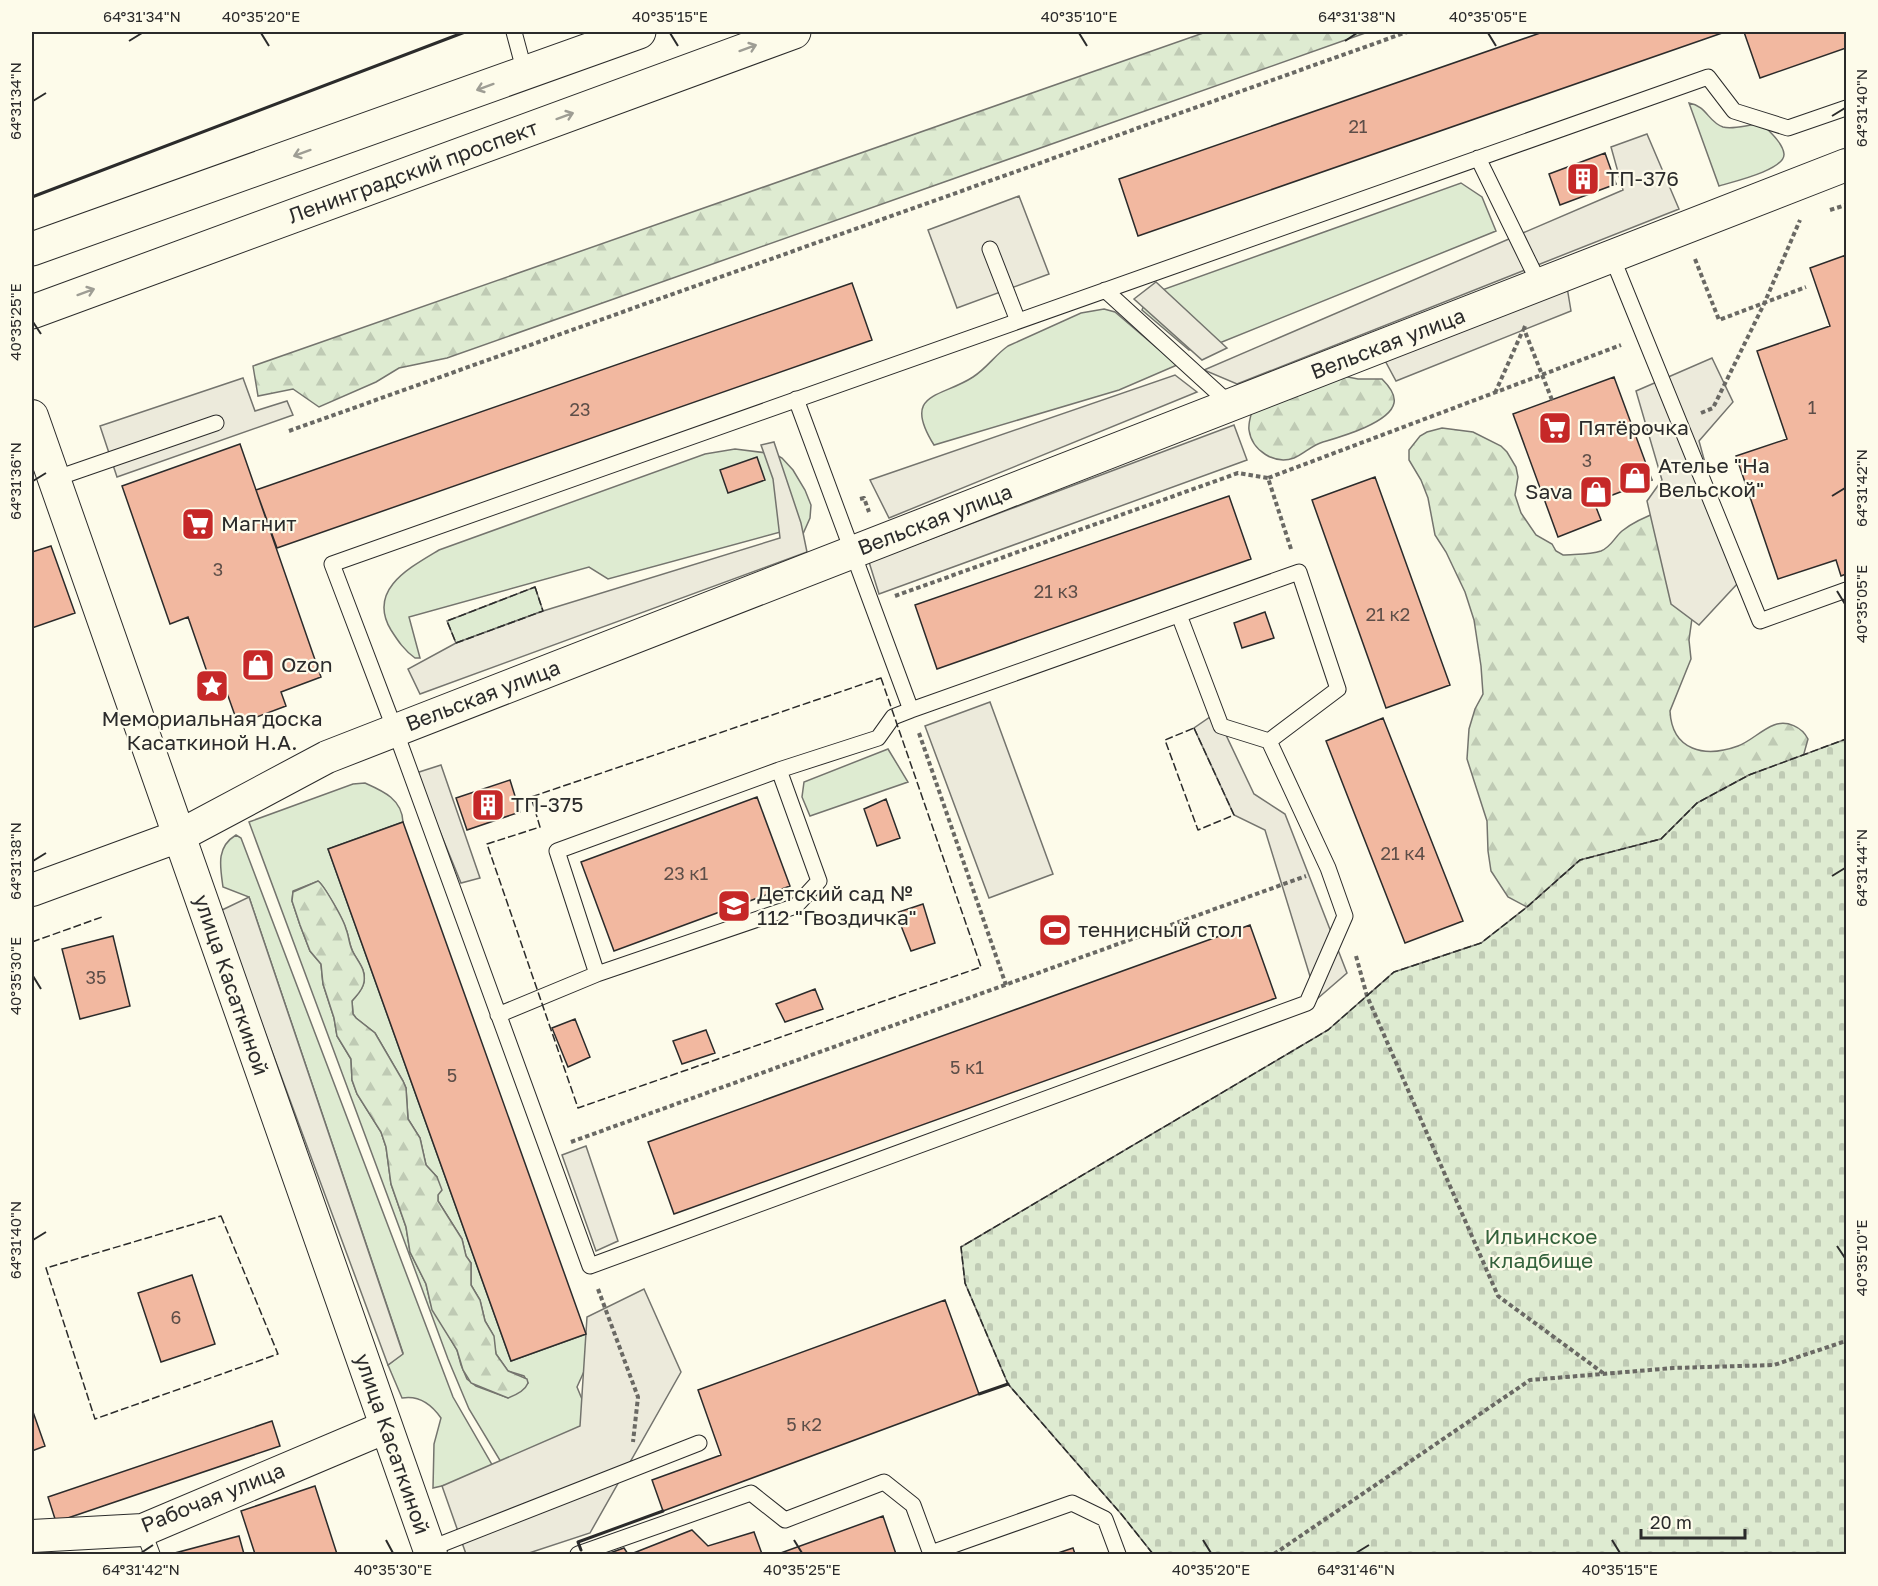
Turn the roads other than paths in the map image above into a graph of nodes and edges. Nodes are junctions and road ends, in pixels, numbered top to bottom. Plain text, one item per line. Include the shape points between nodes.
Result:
1 (514, 32) edge
2 (639, 32) edge
3 (794, 32) edge
4 (525, 73) junction
5 (1846, 108) edge
6 (1478, 158) junction
7 (1846, 165) edge
8 (32, 249) edge
9 (990, 249) dead end
10 (1612, 257) junction
11 (1540, 285) junction
12 (1105, 290) junction
13 (32, 312) edge
14 (1018, 321) junction
15 (796, 399) junction
16 (1231, 405) junction
17 (32, 416) edge
18 (216, 423) dead end
19 (54, 479) junction
20 (853, 552) junction
21 (1846, 590) edge
22 (1179, 615) junction
23 (911, 710) junction
24 (395, 730) junction
25 (1269, 741) junction
26 (779, 770) junction
27 (179, 836) junction
28 (32, 890) edge
29 (597, 974) junction
30 (498, 1015) junction
31 (386, 1427) junction
32 (699, 1443) dead end
33 (32, 1536) edge
34 (148, 1542) edge
35 (430, 1552) edge
36 (578, 1554) edge
37 (931, 1554) edge
38 (1118, 1554) edge

1 - 4 lane
2 - 4 main road
13 -> 3 main road, Ленинградский проспект
4 -> 8 main road
5 - 6 lane via 1788,128 1734,111 1708,76
6 - 11 lane
6 - 12 lane
7 - 10 street, Вельская улица
9 - 14 lane
10 - 11 street, Вельская улица
10 - 21 lane via 1760,621
11 - 16 street, Вельская улица
12 - 14 lane
12 - 16 lane
14 - 15 lane
15 - 20 lane
15 - 24 lane via 332,564
16 - 20 street, Вельская улица
17 - 19 street, улица Касаткиной
18 - 19 lane
19 - 27 street, улица Касаткиной
20 - 23 lane
20 - 24 street, Вельская улица
22 - 23 lane
22 - 25 lane via 1221,726
22 - 25 lane via 1299,572 1338,689
23 - 26 lane via 893,717 878,738
24 - 27 street, Вельская улица via 327,757
24 - 30 lane
25 - 30 lane via 1328,868 1345,916 1307,1003 590,1266
26 - 29 lane via 819,881 812,889 796,906
26 - 29 lane via 557,851
27 - 28 street, Вельская улица
27 - 31 street, улица Касаткиной
29 - 30 lane
31 - 34 street, Рабочая улица
31 - 35 street, улица Касаткиной
32 - 35 lane
33 - 34 street, Рабочая улица
36 - 37 lane via 751,1492 785,1520 884,1482 913,1504
37 - 38 lane via 1072,1503 1106,1520

